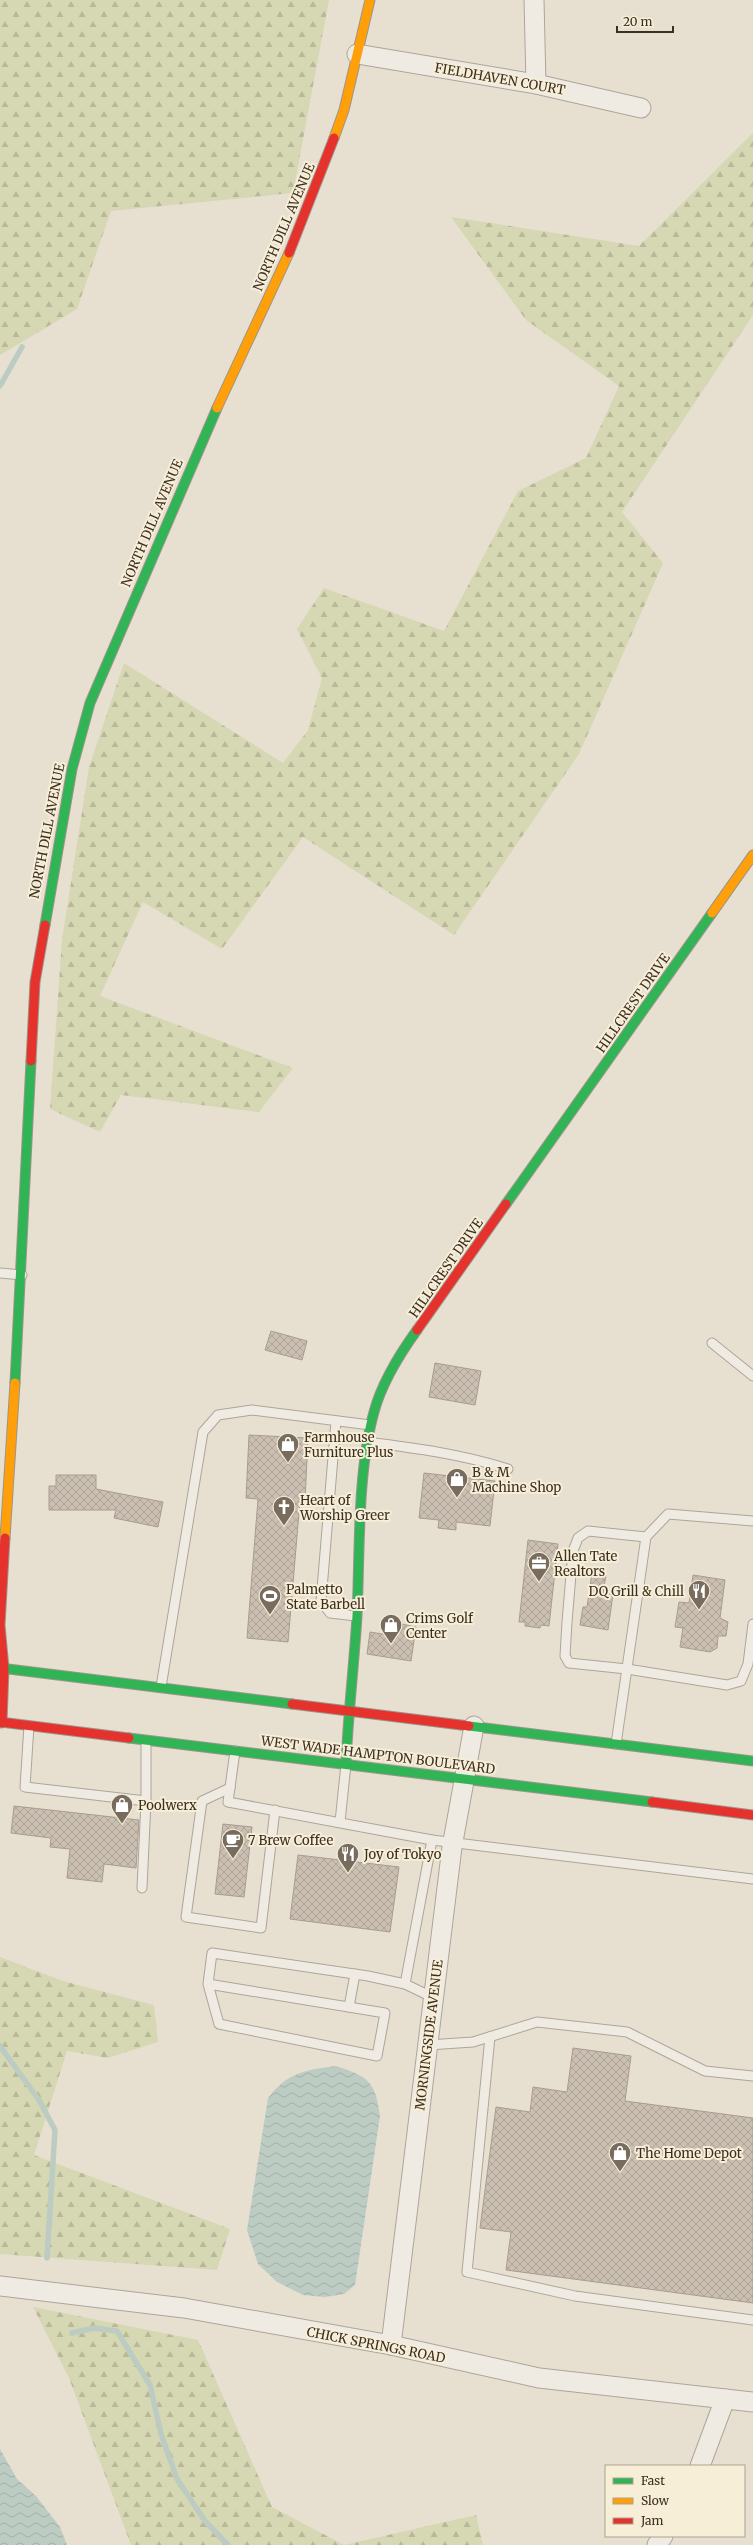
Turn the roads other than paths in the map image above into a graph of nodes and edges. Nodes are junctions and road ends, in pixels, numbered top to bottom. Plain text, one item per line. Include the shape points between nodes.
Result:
1 (370, 0) edge
2 (534, 0) edge
3 (357, 54) junction
4 (536, 84) junction
5 (641, 108) dead end
6 (753, 855) edge
7 (0, 1273) edge
8 (22, 1275) junction
9 (712, 1343) dead end
10 (753, 1376) edge
11 (336, 1421) junction
12 (370, 1425) junction
13 (367, 1442) junction
14 (508, 1469) dead end
15 (753, 1522) edge
16 (646, 1537) junction
17 (3, 1538) edge
18 (357, 1616) junction
19 (753, 1624) edge
20 (2, 1668) edge
21 (627, 1669) junction
22 (161, 1687) junction
23 (348, 1710) junction
24 (1, 1723) edge
25 (29, 1726) junction
26 (474, 1726) junction
27 (146, 1741) junction
28 (616, 1744) junction
29 (235, 1751) junction
30 (753, 1760) edge
31 (346, 1764) junction
32 (464, 1779) junction
33 (230, 1788) junction
34 (146, 1801) junction
35 (275, 1810) junction
36 (752, 1812) edge
37 (340, 1822) junction
38 (432, 1840) junction
39 (453, 1843) junction
40 (753, 1879) edge
41 (142, 1888) dead end
42 (355, 1974) junction
43 (208, 1984) junction
44 (405, 1984) junction
45 (434, 1998) junction
46 (349, 2007) junction
47 (490, 2037) junction
48 (428, 2046) junction
49 (753, 2076) edge
50 (0, 2286) edge
51 (753, 2320) edge
52 (391, 2345) junction
53 (725, 2399) junction
54 (753, 2402) edge
55 (700, 2465) edge

1 - 3 street, NORTH DILL AVENUE
2 - 4 street
3 - 4 street, FIELDHAVEN COURT
3 - 8 street, NORTH DILL AVENUE via 344,110 316,187 282,269 197,451 119,631 79,738 35,982
4 - 5 street, FIELDHAVEN COURT
6 - 12 street, HILLCREST DRIVE via 400,1354 388,1376
7 - 8 lane
8 - 17 street, NORTH DILL AVENUE
9 - 10 lane
11 - 12 lane
11 - 18 lane via 321,1600 330,1613
11 - 22 lane via 252,1410 218,1415 203,1432
12 - 13 street, HILLCREST DRIVE
13 - 14 lane via 422,1448
13 - 18 street, HILLCREST DRIVE
15 - 16 lane via 668,1514
16 - 21 lane
16 - 21 lane via 588,1531 578,1538 573,1550 566,1656 569,1663
17 - 20 street, NORTH DILL AVENUE via 0,1625
18 - 23 street, HILLCREST DRIVE
19 - 21 lane via 748,1664 741,1681 727,1685
20 - 22 street
20 - 24 street, NORTH DILL AVENUE
21 - 28 lane
22 - 23 street
23 - 26 street
23 - 31 street, HILLCREST DRIVE
24 - 25 street, WEST WADE HAMPTON BOULEVARD
25 - 27 street, WEST WADE HAMPTON BOULEVARD
25 - 34 lane via 24,1787
26 - 28 street
26 - 32 street, MORNINGSIDE AVENUE
27 - 29 street, WEST WADE HAMPTON BOULEVARD
27 - 34 lane
28 - 30 street
29 - 31 street, WEST WADE HAMPTON BOULEVARD
29 - 33 lane
31 - 32 street, WEST WADE HAMPTON BOULEVARD
31 - 37 lane
32 - 36 street, WEST WADE HAMPTON BOULEVARD
32 - 39 street, MORNINGSIDE AVENUE
33 - 35 lane via 228,1802
33 - 35 lane via 202,1801 186,1917 261,1928
34 - 41 lane
35 - 37 lane
37 - 38 lane
38 - 39 lane
38 - 44 lane
39 - 40 lane
39 - 45 street, MORNINGSIDE AVENUE
42 - 43 lane via 212,1952
42 - 44 lane
42 - 46 lane
43 - 46 lane
43 - 46 lane via 219,2024 377,2056 385,2013
44 - 45 lane
45 - 48 street, MORNINGSIDE AVENUE
47 - 48 lane via 473,2042
47 - 49 lane via 537,2022 627,2032 705,2071
47 - 51 lane via 467,2272 575,2296
48 - 52 street, MORNINGSIDE AVENUE
50 - 52 street, CHICK SPRINGS ROAD via 184,2308
52 - 53 street, CHICK SPRINGS ROAD via 539,2378
53 - 54 street, CHICK SPRINGS ROAD
53 - 55 street

